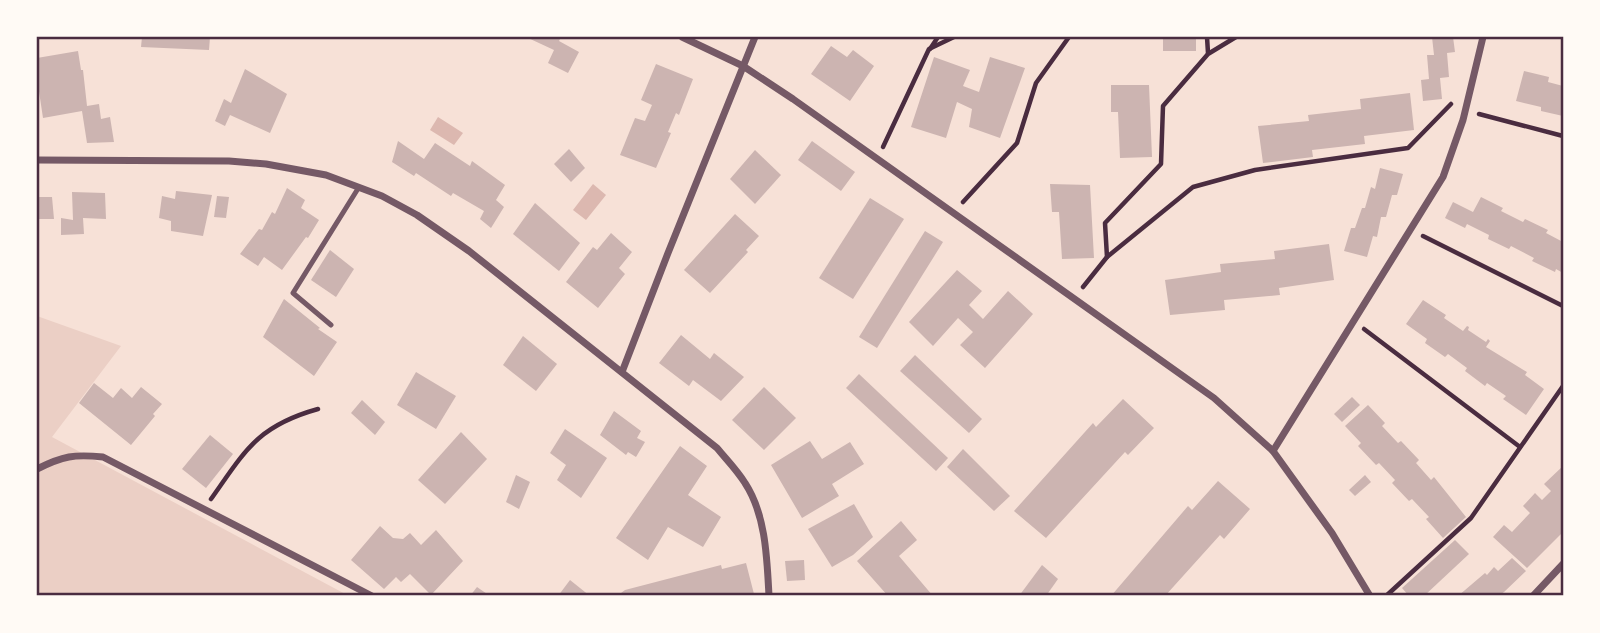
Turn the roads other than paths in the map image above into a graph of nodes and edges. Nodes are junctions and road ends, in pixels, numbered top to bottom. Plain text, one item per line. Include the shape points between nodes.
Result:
1 (681, 37) edge
2 (755, 37) edge
3 (1483, 37) edge
4 (743, 66) junction
5 (37, 160) edge
6 (359, 187) junction
7 (331, 325) dead end
8 (622, 372) junction
9 (1273, 451) junction
10 (37, 468) edge
11 (1563, 564) edge
12 (372, 596) edge
13 (769, 596) edge
14 (1370, 596) edge
15 (1533, 596) edge

1 - 4 street
2 - 4 street
3 - 9 street via 1466,110 1443,177
4 - 8 street
4 - 9 street via 1214,398
5 - 6 street via 266,164 326,175
6 - 7 lane via 293,293
6 - 8 street via 417,215 459,244
8 - 13 street via 717,448 745,483 765,542
9 - 14 street
10 - 12 street via 65,456 103,457
11 - 15 street

